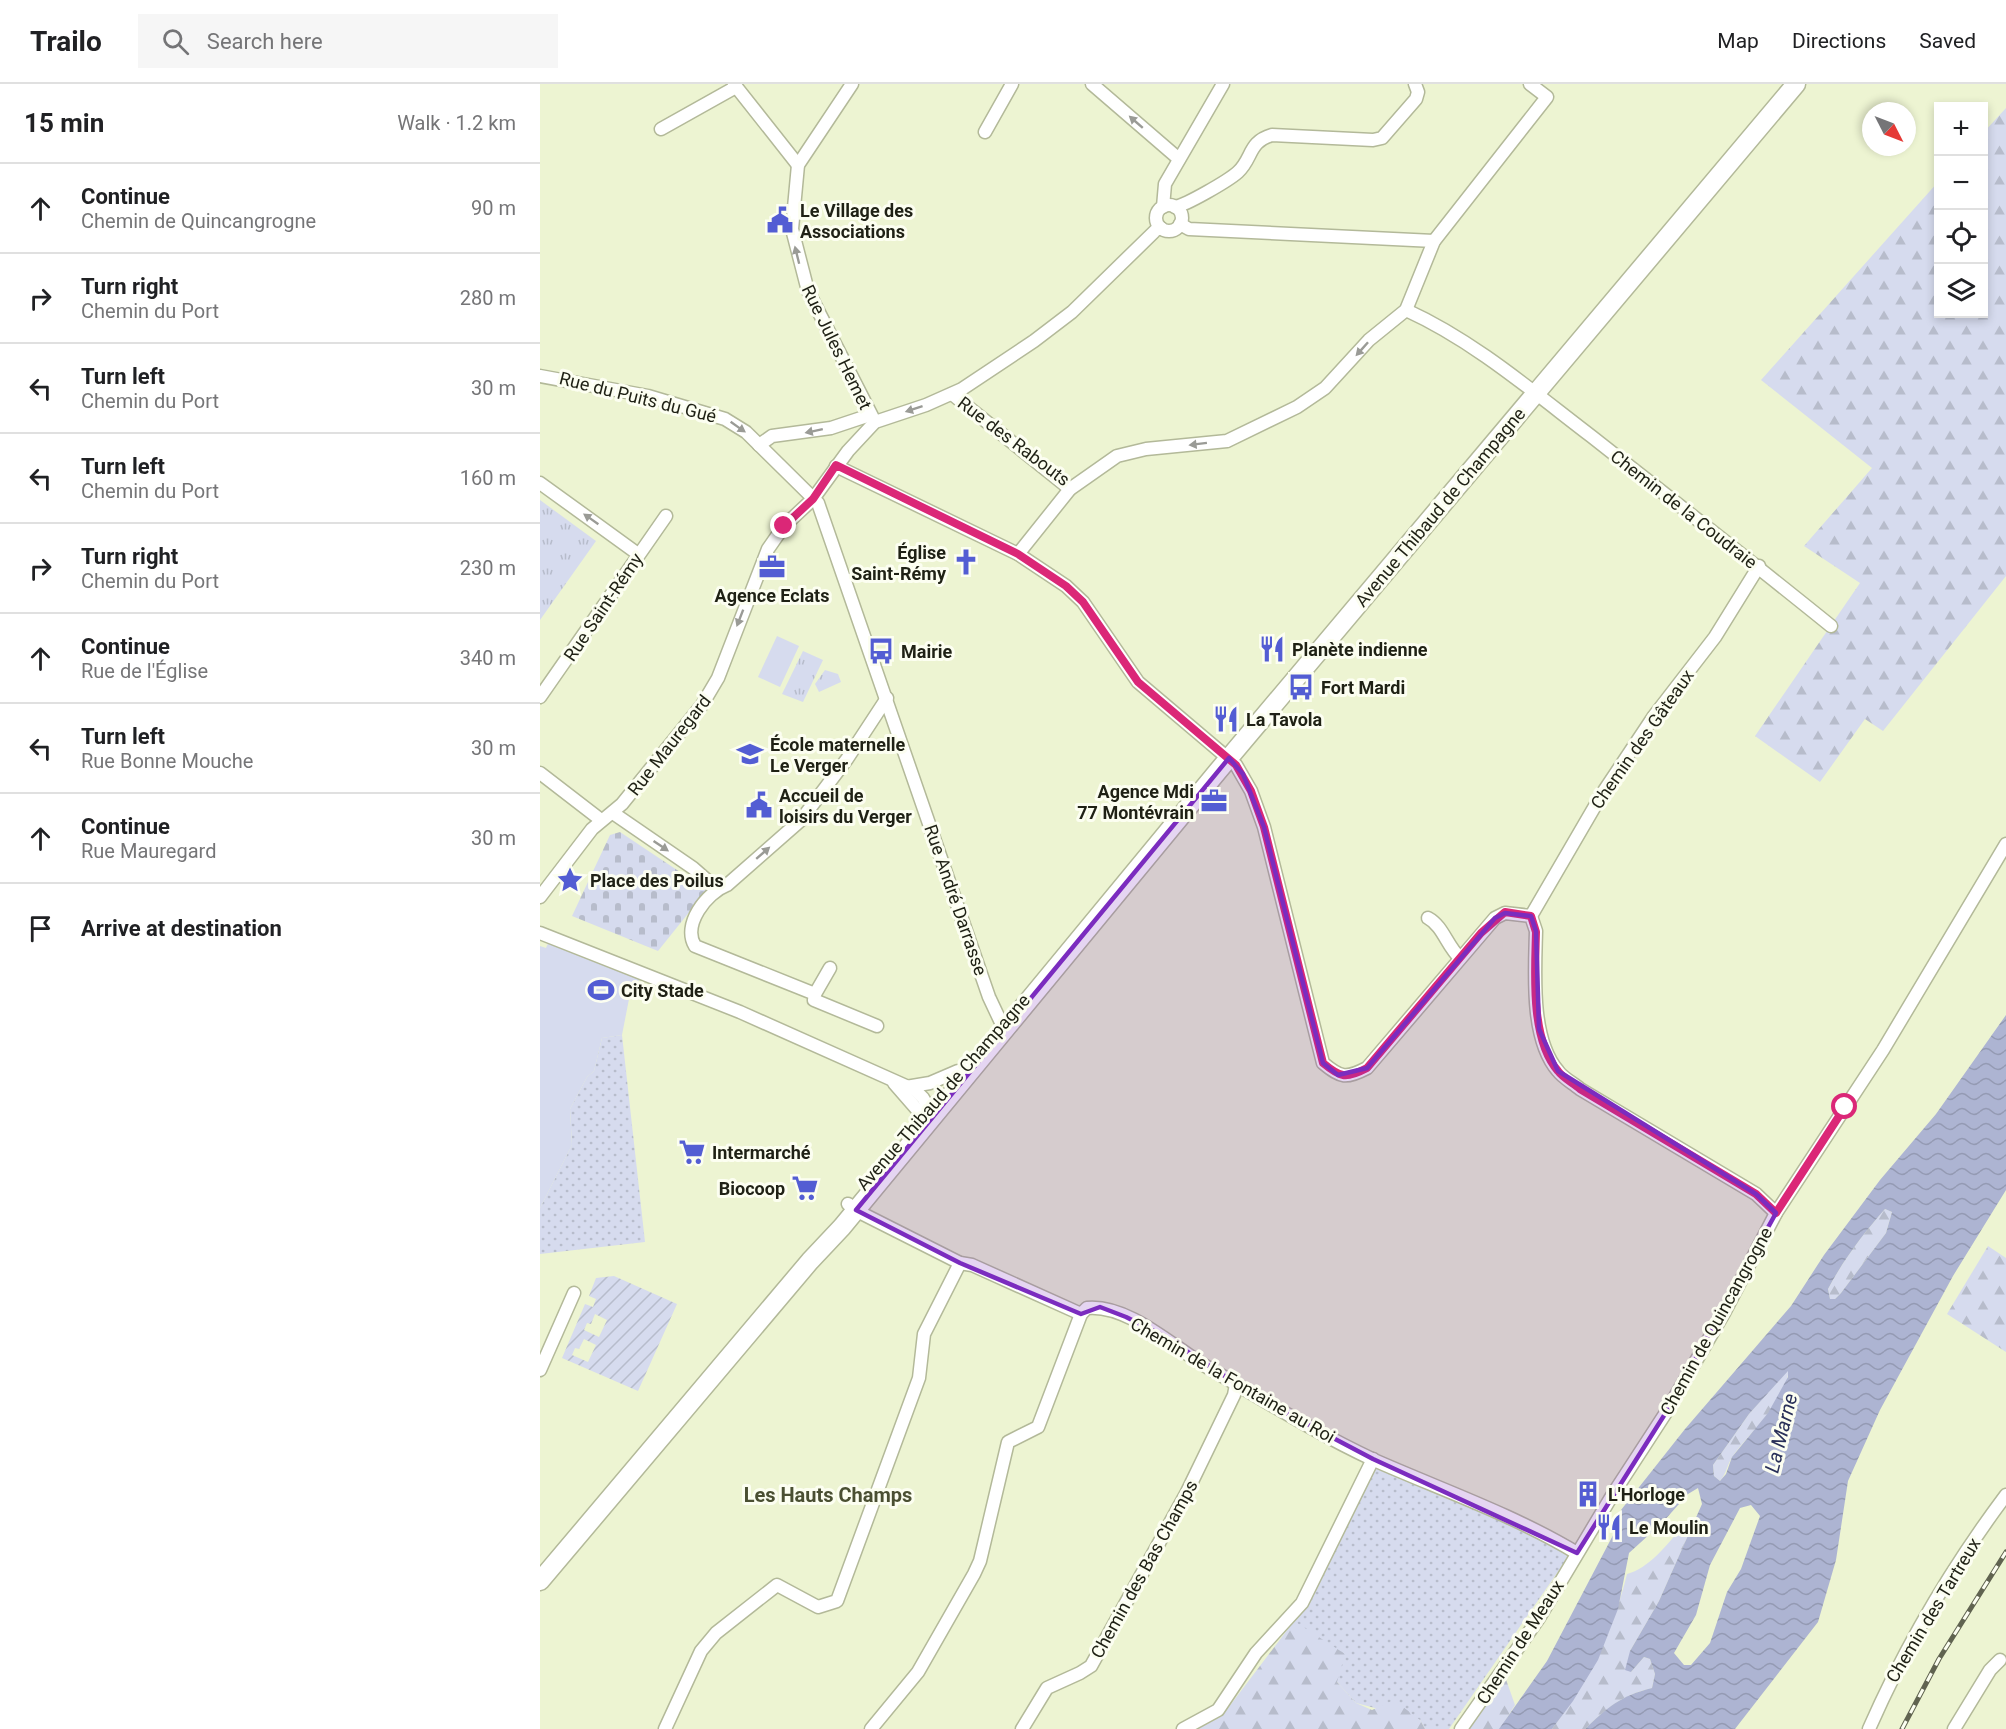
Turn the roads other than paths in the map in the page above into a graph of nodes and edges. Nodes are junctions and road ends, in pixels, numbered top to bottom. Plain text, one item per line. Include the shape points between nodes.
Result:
1 (852, 84) edge
2 (1012, 84) edge
3 (1092, 84) edge
4 (1223, 84) edge
5 (1415, 84) edge
6 (1530, 84) edge
7 (1796, 84) edge
8 (735, 85) edge
9 (662, 129) dead end
10 (985, 132) dead end
11 (1179, 159) junction
12 (798, 165) junction
13 (1175, 205) junction
14 (1180, 224) junction
15 (1161, 228) junction
16 (1434, 241) junction
17 (1406, 310) junction
18 (540, 376) edge
19 (952, 394) junction
20 (1536, 394) junction
21 (873, 418) junction
22 (759, 445) junction
23 (836, 465) junction
24 (540, 483) edge
25 (1070, 489) junction
26 (813, 499) junction
27 (666, 516) dead end
28 (638, 554) junction
29 (1018, 554) junction
30 (1759, 566) junction
31 (1831, 626) dead end
32 (540, 697) edge
33 (887, 698) junction
34 (1229, 758) junction
35 (540, 773) edge
36 (613, 813) junction
37 (601, 820) junction
38 (2006, 844) edge
39 (717, 889) junction
40 (540, 897) edge
41 (1531, 916) junction
42 (1428, 918) dead end
43 (540, 933) edge
44 (1460, 958) junction
45 (830, 968) dead end
46 (815, 994) junction
47 (878, 1026) dead end
48 (1003, 1027) junction
49 (958, 1071) junction
50 (893, 1082) junction
51 (906, 1087) junction
52 (927, 1112) junction
53 (852, 1207) junction
54 (1776, 1213) junction
55 (960, 1263) junction
56 (574, 1293) dead end
57 (1081, 1314) junction
58 (540, 1370) edge
59 (1236, 1384) junction
60 (1373, 1459) junction
61 (2006, 1496) edge
62 (1577, 1553) junction
63 (540, 1581) edge
64 (2000, 1660) dead end
65 (665, 1729) edge
66 (871, 1729) edge
67 (1022, 1729) edge
68 (1183, 1729) edge
69 (1461, 1729) edge
70 (1869, 1729) edge
71 (1954, 1729) edge

1 - 12 street
2 - 10 street
11 -> 3 street
4 - 11 street
5 - 13 street via 1416,99 1382,138 1262,138 1238,172
6 - 16 street via 1547,97
7 - 20 main road, Avenue Thibaud de Champagne
8 - 9 street
8 - 12 street
11 - 13 street via 1165,184
21 -> 12 street, Rue Jules Hemet via 808,291 796,253 792,229
13 - 14 street
13 - 15 street via 1156,217
14 - 15 street via 1169,231
14 - 16 street via 1196,230
15 - 19 street via 1072,312 995,369
16 - 17 street
17 - 20 street via 1480,353
17 -> 25 street, Rue des Rabouts via 1369,340 1325,388 1297,407 1227,441 1146,449 1117,456
18 -> 22 street, Rue du Puits du Gué via 648,396 725,419
19 -> 21 street
19 - 25 street, Rue des Rabouts
20 - 30 street, Chemin de la Coudraie
20 - 34 main road, Avenue Thibaud de Champagne
21 -> 22 street via 772,436
21 - 23 street, Rue Mauregard
22 - 26 street, Rue du Puits du Gué
23 - 26 street, Rue Mauregard
23 - 29 street
28 -> 24 street
25 - 29 street
26 - 33 street, Rue André Darrasse via 818,503
26 -> 36 street, Rue Mauregard via 784,526 766,552 718,678 702,705
27 - 28 street, Rue Saint-Rémy
28 - 32 street, Rue Saint-Rémy
29 - 34 street via 1083,602 1138,682
30 - 31 street, Chemin de la Coudraie
30 - 41 street, Chemin des Gâteaux via 1715,637 1654,716 1602,794
39 -> 33 street via 727,885 801,820
33 - 48 street, Rue André Darrasse via 989,997
34 - 44 street via 1243,774 1264,827 1323,1063 1338,1075 1346,1076 1367,1068
34 - 48 main road, Avenue Thibaud de Champagne
35 - 37 street
36 - 37 street
36 -> 39 street, Rue Mauregard
37 - 40 street
38 - 54 street, Chemin de Quincangrogne via 1883,1050
39 - 46 street via 690,924 690,938 695,946
41 - 44 street via 1505,912
41 - 54 street via 1536,932 1539,1029 1546,1052 1558,1071 1580,1089 1756,1194
42 - 44 street via 1436,922
43 - 50 street via 740,1012
45 - 46 street
46 - 47 street via 814,1000
48 - 49 main road, Avenue Thibaud de Champagne
48 - 52 main road, Avenue Thibaud de Champagne
49 - 51 street via 930,1083
49 - 52 main road, Avenue Thibaud de Champagne
50 - 51 street
50 - 52 street
51 - 52 street via 915,1090
52 - 53 main road, Avenue Thibaud de Champagne
53 - 55 street
53 - 63 main road, Avenue Thibaud de Champagne
54 - 62 street, Chemin de Quincangrogne via 1665,1414
55 - 57 street
55 - 65 street via 924,1334 919,1378 837,1601 818,1607 777,1585 716,1633 701,1651
56 - 58 street
57 - 59 street, Chemin de la Fontaine au Roi via 1087,1308 1100,1307 1126,1317 1160,1334
57 - 66 street via 1038,1427 1008,1442 974,1574 918,1672
59 - 60 street, Chemin de la Fontaine au Roi
59 - 67 street, Chemin des Bas Champs via 1186,1494 1090,1666 1047,1688
60 - 62 street, Chemin de la Fontaine au Roi
60 - 68 street via 1302,1603 1256,1653 1218,1710
61 - 70 street, Chemin des Tartreux via 1959,1562 1887,1687
62 - 69 street, Chemin de Meaux via 1539,1618
64 - 71 street

